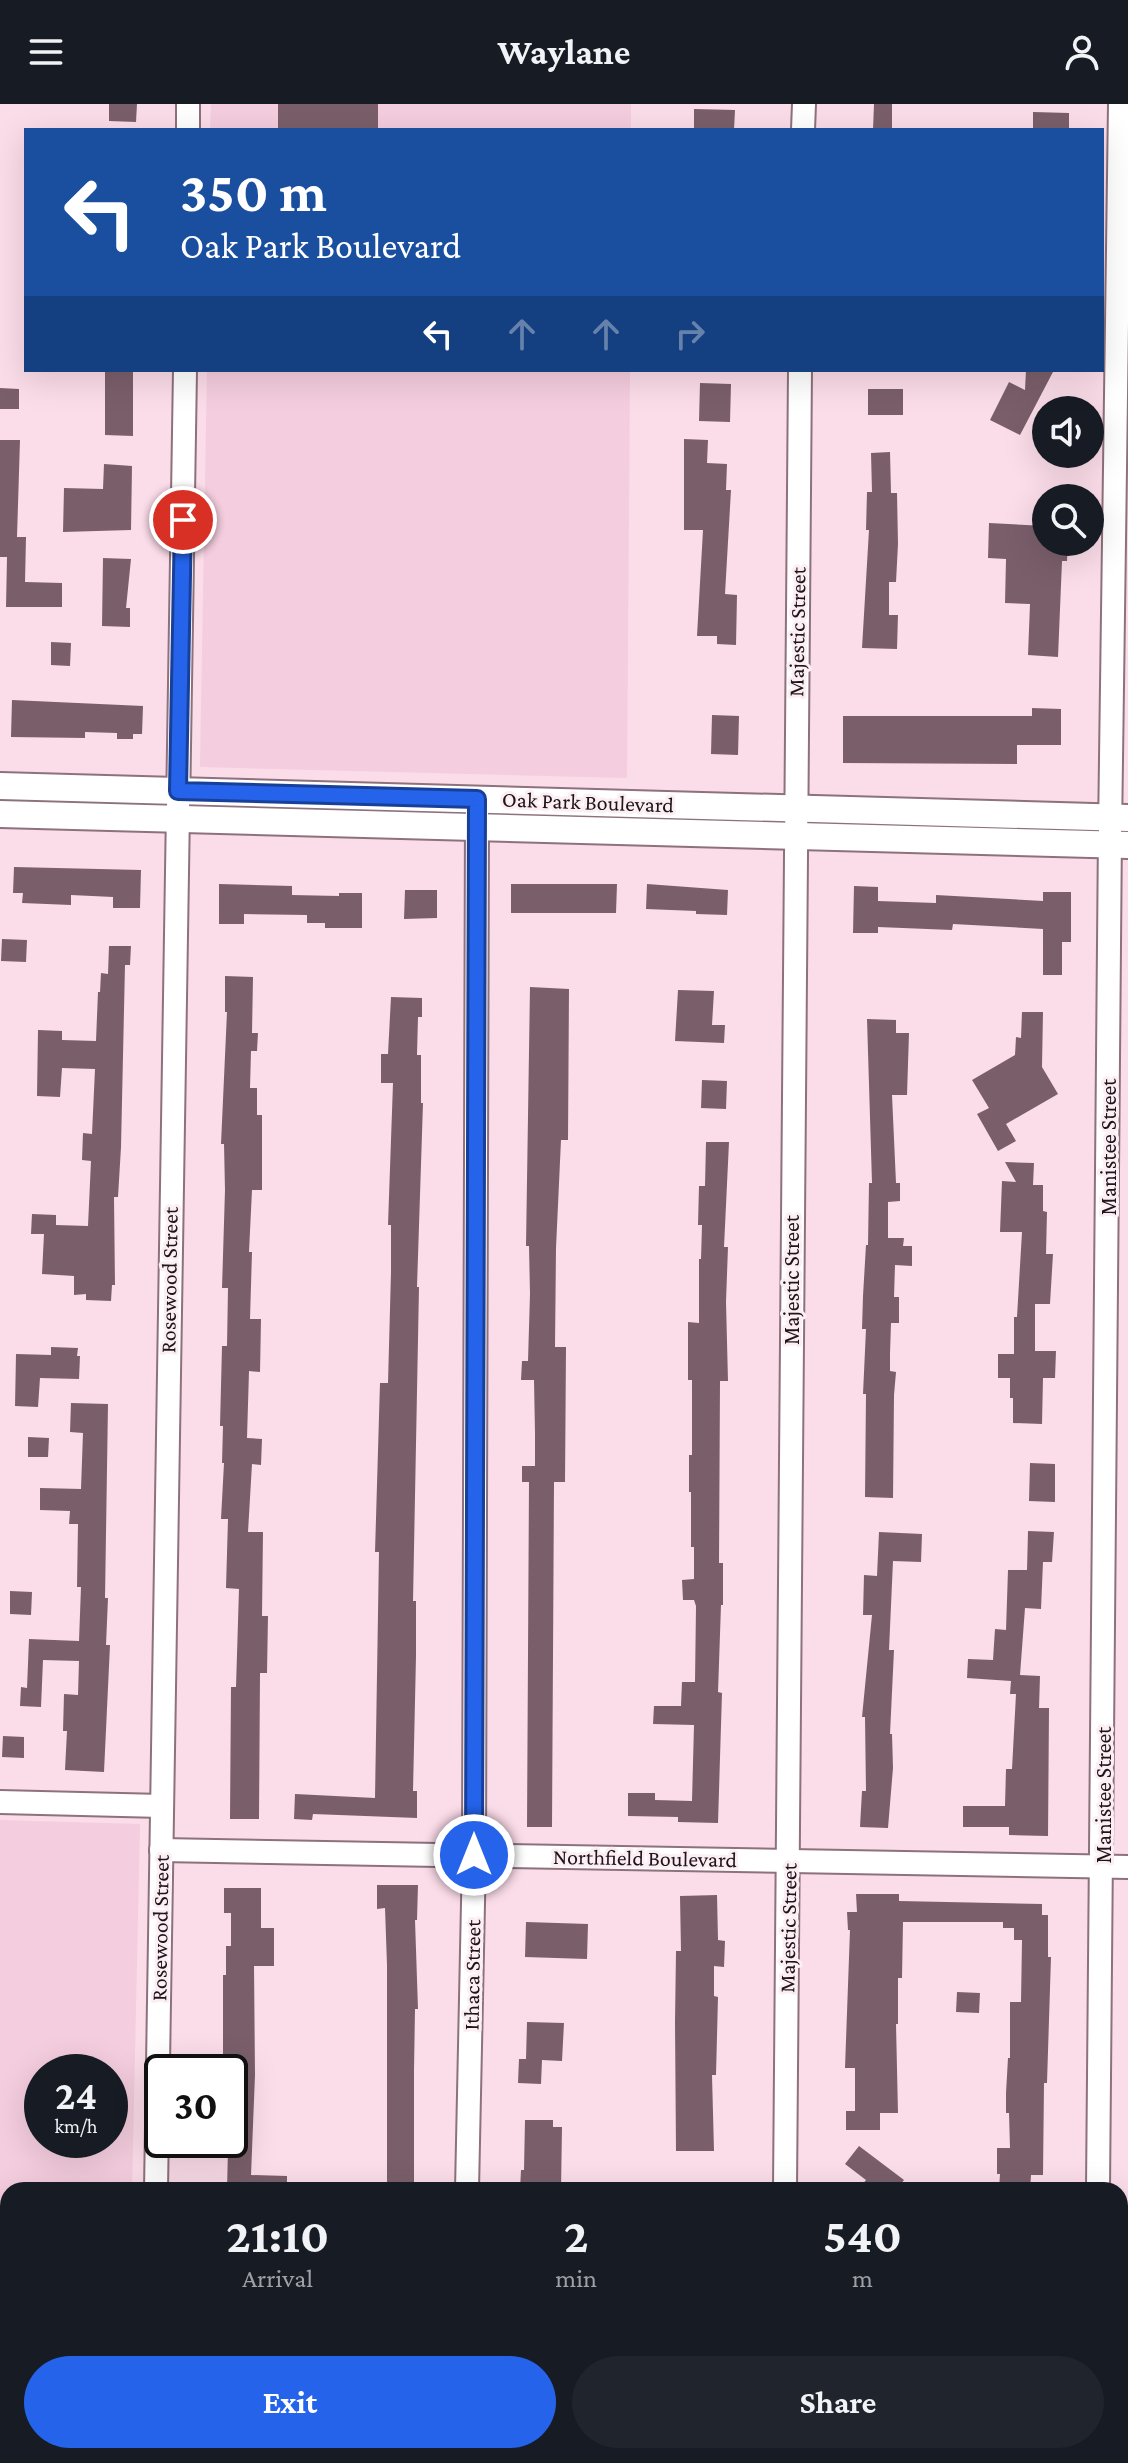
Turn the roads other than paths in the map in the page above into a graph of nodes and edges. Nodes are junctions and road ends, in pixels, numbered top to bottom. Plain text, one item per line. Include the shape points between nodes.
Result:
1 (188, 104) edge
2 (804, 104) edge
3 (1120, 104) edge
4 (188, 128) edge
5 (803, 128) edge
6 (185, 372) edge
7 (800, 372) edge
8 (0, 786) edge
9 (178, 791) junction
10 (477, 799) junction
11 (794, 808) junction
12 (0, 814) edge
13 (1119, 818) edge
14 (178, 819) junction
15 (477, 828) junction
16 (794, 836) junction
17 (1119, 845) edge
18 (0, 1802) edge
19 (162, 1806) junction
20 (161, 1850) junction
21 (474, 1855) junction
22 (789, 1861) junction
23 (1102, 1867) junction
24 (1128, 1867) edge
25 (156, 2182) edge
26 (467, 2182) edge
27 (785, 2182) edge
28 (1098, 2182) edge

1 - 4 street
2 - 5 street
3 - 13 street, Manistee Street
6 - 9 street, Rosewood Street
7 - 11 street, Majestic Street
8 - 9 street, Oak Park Boulevard
9 - 10 street, Oak Park Boulevard
9 - 14 street, Rosewood Street
10 - 11 street, Oak Park Boulevard
10 - 15 street, Ithaca Street
11 - 13 street, Oak Park Boulevard
11 - 16 street, Majestic Street
12 - 14 street, Oak Park Boulevard
13 - 17 street, Manistee Street
14 - 15 street, Oak Park Boulevard
14 - 19 street, Rosewood Street
15 - 16 street, Oak Park Boulevard
15 - 21 street, Ithaca Street
16 - 17 street, Oak Park Boulevard
16 - 22 street, Majestic Street
17 - 23 street, Manistee Street
18 - 19 street
19 - 20 street, Rosewood Street
20 - 21 street, Northfield Boulevard
20 - 25 street, Rosewood Street
21 - 22 street, Northfield Boulevard
21 - 26 street, Ithaca Street
22 - 23 street, Northfield Boulevard
22 - 27 street, Majestic Street
23 - 24 street, Northfield Boulevard
23 - 28 street, Manistee Street

